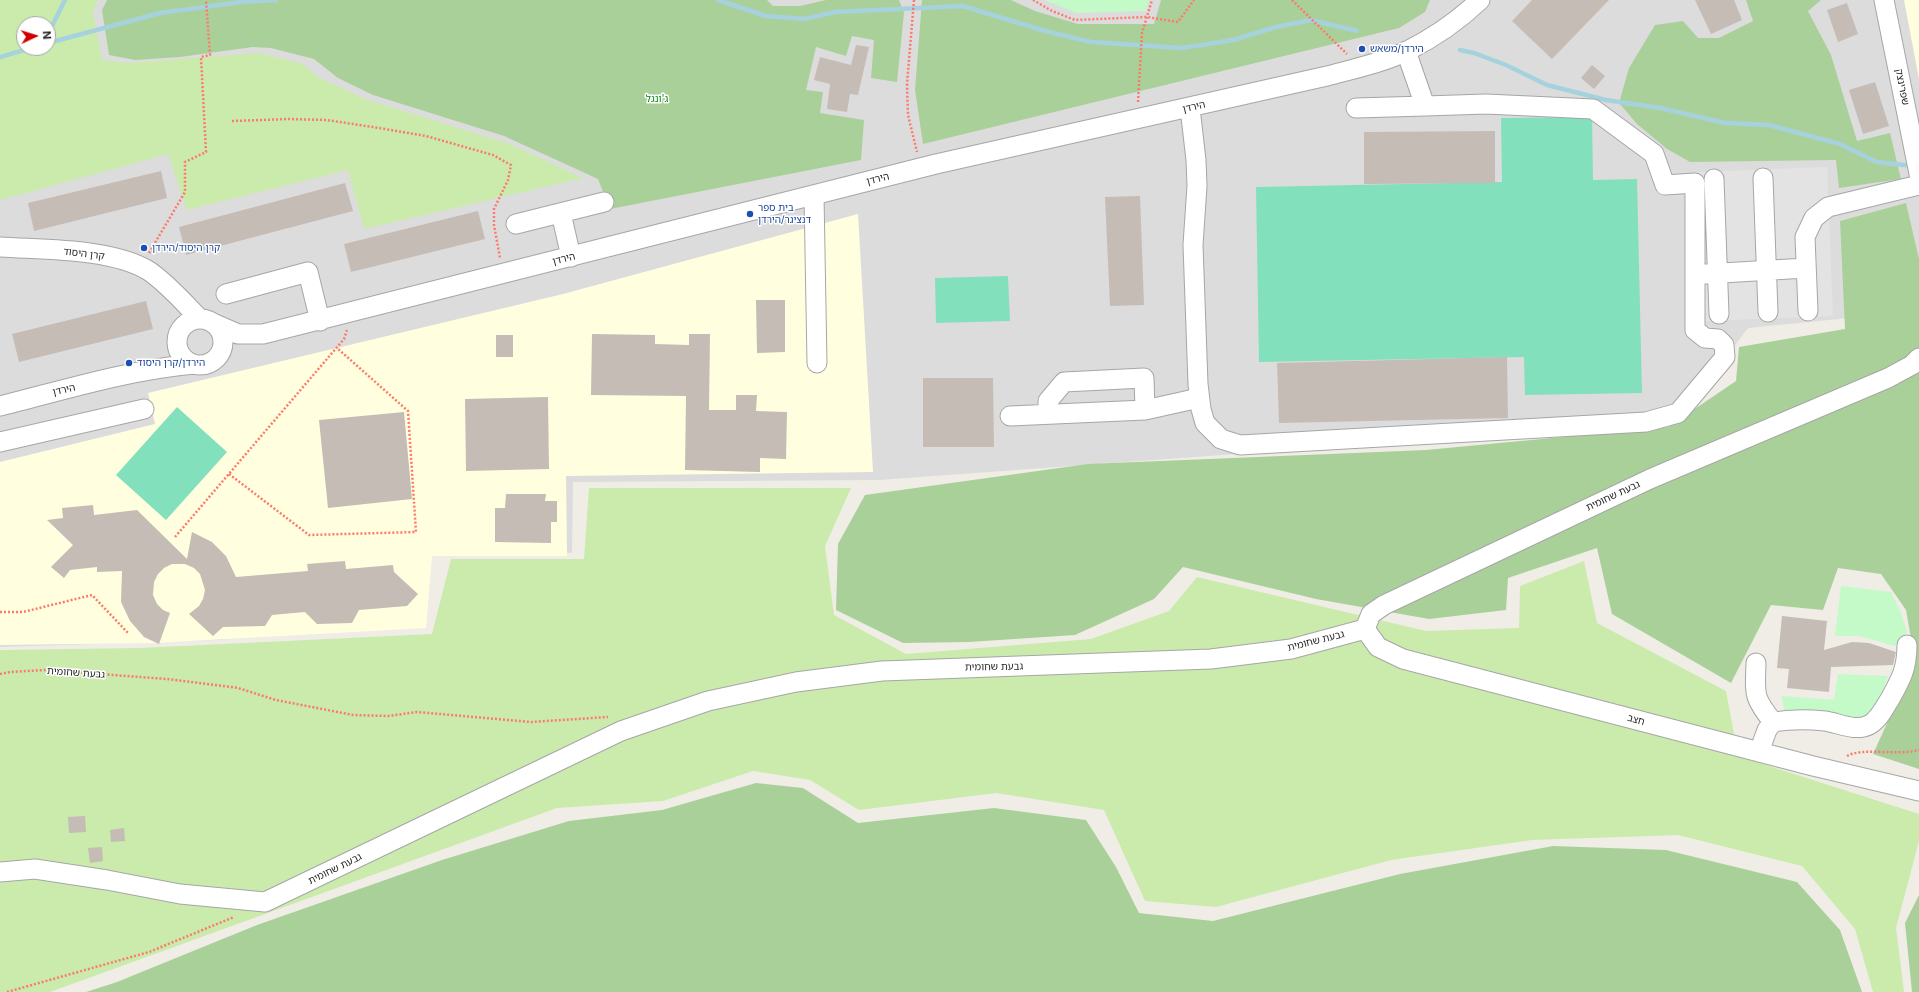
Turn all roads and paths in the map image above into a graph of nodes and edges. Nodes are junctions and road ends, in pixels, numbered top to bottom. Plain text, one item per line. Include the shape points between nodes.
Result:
1 (206, 0) edge
2 (914, 0) edge
3 (1033, 0) edge
4 (1152, 0) edge
5 (1194, 0) edge
6 (1292, 0) edge
7 (1884, 0) edge
8 (1472, 3) edge
9 (1146, 18) junction
10 (1406, 51) junction
11 (1361, 67) junction
12 (1425, 106) junction
13 (1190, 108) junction
14 (1356, 108) dead end
15 (1137, 120) junction
16 (232, 121) dead end
17 (921, 168) junction
18 (1919, 174) edge
19 (1763, 178) dead end
20 (1714, 180) dead end
21 (1919, 185) edge
22 (814, 195) junction
23 (604, 202) dead end
24 (561, 212) junction
25 (516, 224) dead end
26 (0, 247) edge
27 (571, 257) junction
28 (140, 267) junction
29 (1806, 268) junction
30 (1766, 271) junction
31 (1717, 273) junction
32 (502, 274) junction
33 (1695, 274) junction
34 (161, 282) junction
35 (226, 294) dead end
36 (1808, 311) dead end
37 (1768, 312) dead end
38 (351, 313) junction
39 (1719, 314) dead end
40 (320, 321) junction
41 (207, 322) junction
42 (263, 334) junction
43 (178, 337) junction
44 (337, 348) junction
45 (216, 359) junction
46 (818, 363) dead end
47 (194, 364) junction
48 (1917, 366) edge
49 (128, 375) junction
50 (1199, 398) junction
51 (0, 406) edge
52 (144, 409) dead end
53 (1145, 410) junction
54 (1048, 414) junction
55 (1010, 416) dead end
56 (0, 442) edge
57 (229, 474) junction
58 (175, 537) dead end
59 (0, 612) edge
60 (1365, 629) junction
61 (128, 633) dead end
62 (1906, 645) dead end
63 (1756, 663) dead end
64 (0, 674) edge
65 (612, 717) dead end
66 (1773, 722) junction
67 (1919, 750) edge
68 (1759, 752) junction
69 (1834, 772) junction
70 (1919, 791) edge
71 (0, 872) edge
72 (238, 914) dead end
73 (7, 992) edge

1 - 28 path via 210,55 201,57 206,152 185,162 185,192
2 - 17 path via 907,84 908,115
3 - 9 path via 1075,20
4 - 9 path
5 - 9 path via 1178,22
6 - 11 path
7 - 18 street, שפרינצק
8 - 10 street, הירדן via 1446,28
9 - 15 path via 1142,33
10 - 11 street, הירדן
10 - 12 street
11 - 13 street, הירדן
12 - 14 street
12 - 33 street via 1486,104 1593,109 1654,154 1665,185 1695,183
13 - 15 street, הירדן
13 - 50 street via 1197,180 1193,245
15 - 17 street, הירדן
16 - 32 path via 327,120 379,128 426,136 493,155 511,165 508,180 494,209
17 - 22 street, הירדן
19 - 30 street
20 - 31 street
21 - 29 street via 1828,207 1814,218 1805,237
22 - 27 street, הירדן
22 - 46 street
23 - 24 street
24 - 25 street
24 - 27 street
26 - 28 street, קרן היסוד via 108,256
27 - 32 street, הירדן
28 - 34 street, קרן היסוד
29 - 30 street
29 - 36 street
30 - 31 street
30 - 37 street
31 - 33 street
31 - 39 street
32 - 38 street, הירדן
33 - 50 street via 1696,330 1705,338 1718,339 1724,345 1725,357 1678,413 1668,417 1646,422 1240,445 1221,439 1205,423
34 - 41 street, קרן היסוד
34 - 43 street, קרן היסוד via 174,302 178,315
35 - 40 street via 308,272
38 - 40 street, הירדן
38 - 44 path via 344,339
40 - 42 street, הירדן
41 - 42 street, הירדן via 238,334
41 - 43 street via 189,321
41 - 45 street via 223,338
42 - 45 street, הירדן
43 - 47 street via 181,355
43 - 49 street, הירדן via 170,350 159,360
44 - 57 path
44 - 57 path via 408,411 416,532 309,535
45 - 47 street via 209,363
47 - 49 street, הירדן
48 - 60 street, גבעת שחומית via 1650,479 1384,605 1371,614
49 - 51 street, הירדן
50 - 53 street
52 - 56 street
53 - 54 street
53 - 54 street via 1144,378 1064,382 1048,401
54 - 55 street
57 - 58 path
59 - 61 path via 23,612 92,595
60 - 68 street, חצב via 1378,647 1403,659
60 - 71 street, גבעת שחומית via 1291,649 1211,659 882,671 796,682 708,701 621,731 265,902 180,894 35,869
62 - 66 street via 1907,662 1903,676 1879,718 1870,725 1859,729 1826,721 1801,719
63 - 66 street via 1755,694
64 - 65 path, גבעת שחומית via 45,670 167,679 238,688 276,700 353,715 388,716 417,712 531,722
66 - 68 street via 1767,730
67 - 69 path via 1894,754 1853,752 1843,758
68 - 69 street, חצב
69 - 70 street, חצב
72 - 73 path via 149,952

